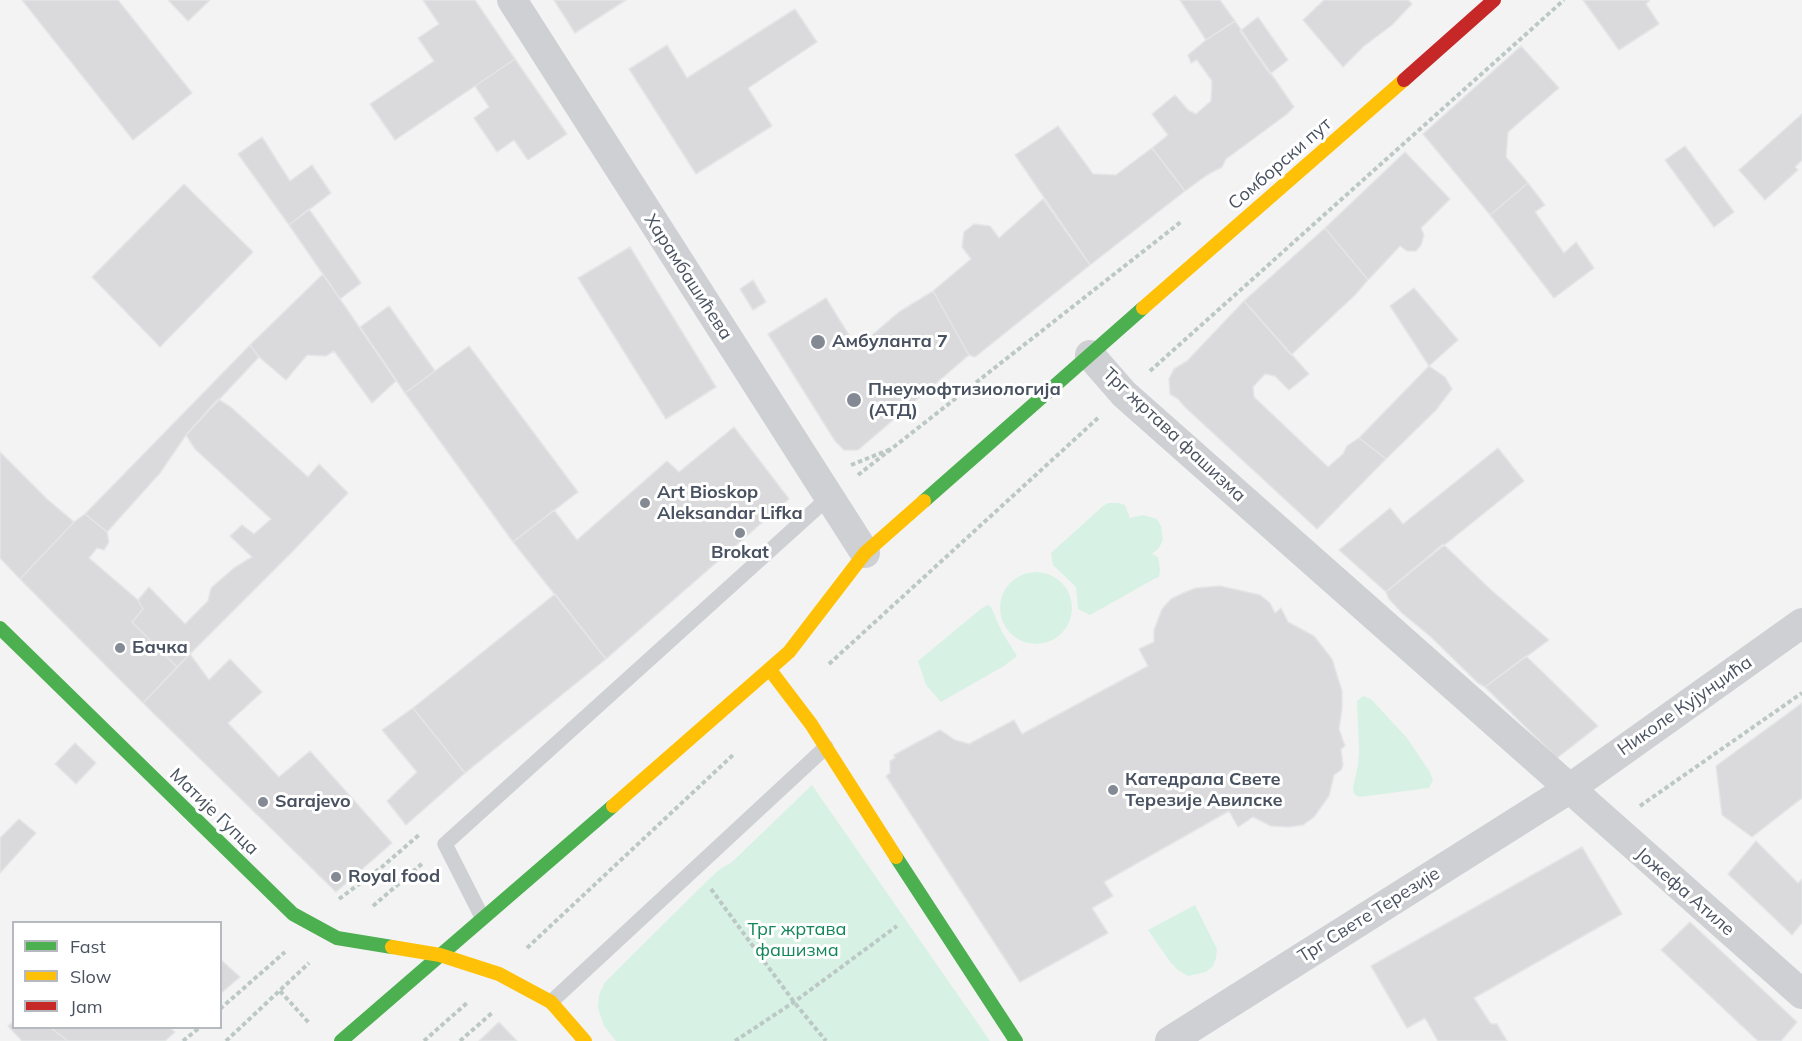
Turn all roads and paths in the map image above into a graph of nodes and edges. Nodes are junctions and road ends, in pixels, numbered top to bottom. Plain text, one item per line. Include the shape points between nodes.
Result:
1 (512, 0) edge
2 (1494, 0) edge
3 (1564, 0) edge
4 (1184, 220) dead end
5 (1090, 355) junction
6 (1124, 394) junction
7 (828, 498) junction
8 (865, 553) junction
9 (1802, 623) edge
10 (0, 627) edge
11 (825, 668) dead end
12 (770, 670) junction
13 (1802, 693) edge
14 (741, 747) dead end
15 (826, 747) junction
16 (1569, 789) junction
17 (1610, 825) junction
18 (706, 882) dead end
19 (482, 917) junction
20 (905, 920) dead end
21 (440, 955) junction
22 (499, 974) junction
23 (280, 991) dead end
24 (1802, 994) edge
25 (551, 1002) junction
26 (794, 1002) junction
27 (310, 1024) dead end
28 (198, 1029) edge
29 (183, 1041) edge
30 (341, 1041) edge
31 (424, 1041) edge
32 (585, 1041) edge
33 (735, 1041) edge
34 (826, 1041) edge
35 (1016, 1041) edge
36 (1170, 1041) edge

1 - 7 street, Харамбашићева
2 - 5 street, Сомборски пут
3 - 6 path
4 - 7 path
5 - 6 street, Трг жртава фашизма
5 - 8 street, Трг жртава фашизма
6 - 11 path
6 - 16 street, Трг жртава фашизма
7 - 8 street, Харамбашићева
7 - 19 lane via 445,844
8 - 12 street, Трг жртава фашизма via 789,652
9 - 16 street, Николе Кујунџића
10 - 21 street, Матије Гупца via 293,914 337,938
12 - 15 street
12 - 19 street, Трг жртава фашизма
13 - 17 path
14 - 22 path
15 - 25 lane
15 - 35 street
16 - 17 street, Јожефа Атиле
16 - 36 street, Трг Свете Терезије
17 - 24 street, Јожефа Атиле
18 - 26 path
19 - 21 street, Трг жртава фашизма
20 - 26 path
21 - 22 street
21 - 30 street, Трг жртава фашизма
22 - 25 street
22 - 31 path
23 - 27 path
25 - 32 street
26 - 33 path
26 - 34 path
28 - 29 path

